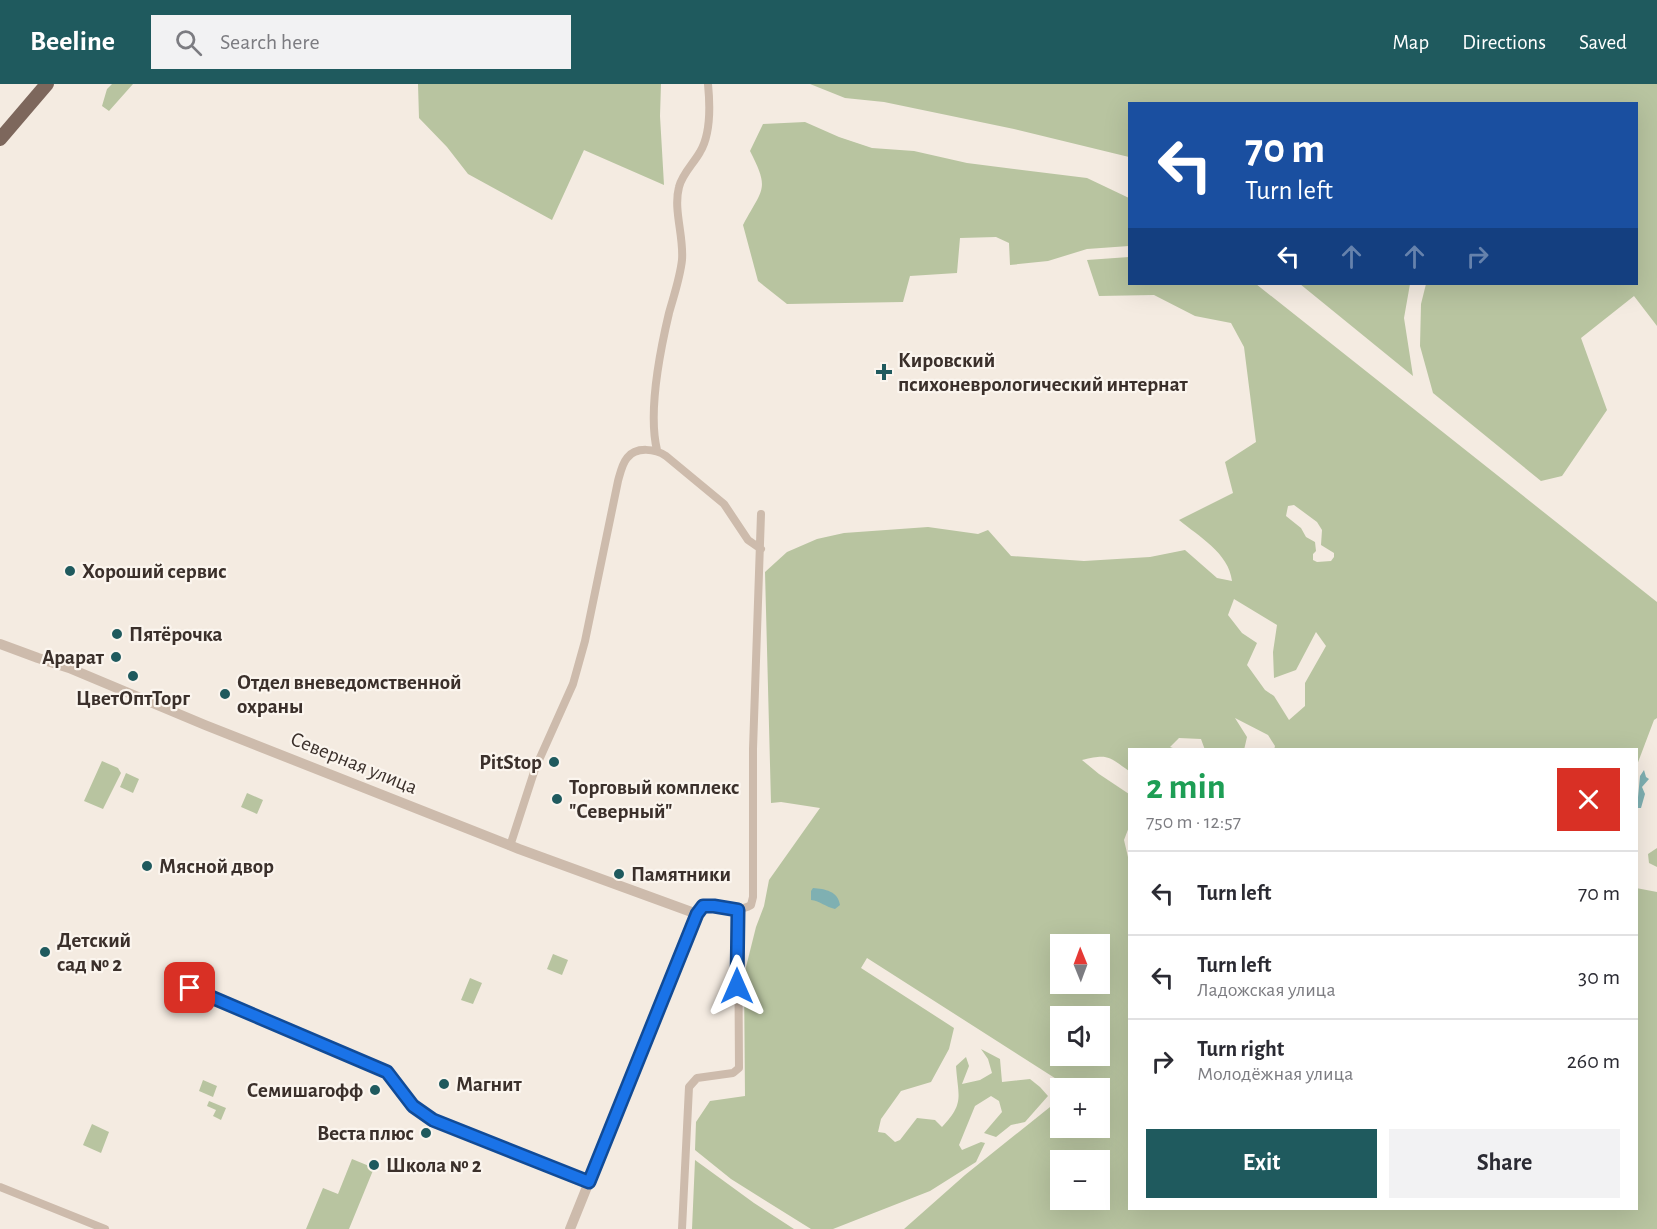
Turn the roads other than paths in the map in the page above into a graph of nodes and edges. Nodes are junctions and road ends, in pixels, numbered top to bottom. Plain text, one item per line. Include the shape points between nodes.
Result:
1 (47, 84) edge
2 (708, 84) edge
3 (0, 140) edge
4 (657, 450) junction
5 (761, 514) dead end
6 (761, 549) junction
7 (0, 644) edge
8 (510, 846) junction
9 (738, 910) junction
10 (697, 914) junction
11 (190, 988) dead end
12 (589, 1182) junction
13 (1, 1189) edge
14 (105, 1229) edge
15 (570, 1229) edge
16 (682, 1229) edge

1 - 3 main road
2 - 4 street via 706,138 679,185 682,250 655,396 653,433
4 - 6 street via 724,504 748,540
4 - 8 street via 636,452 627,458 618,481 573,684 535,769
5 - 6 street
6 - 9 street via 753,749 753,897 751,905
7 - 8 street, Северная улица via 75,670
8 - 10 street, Северная улица
9 - 10 street via 703,906
9 - 16 street via 739,1068 733,1073 697,1078 689,1087
10 - 12 street
11 - 12 street via 387,1072 413,1106 433,1120
12 - 15 street
13 - 14 street

